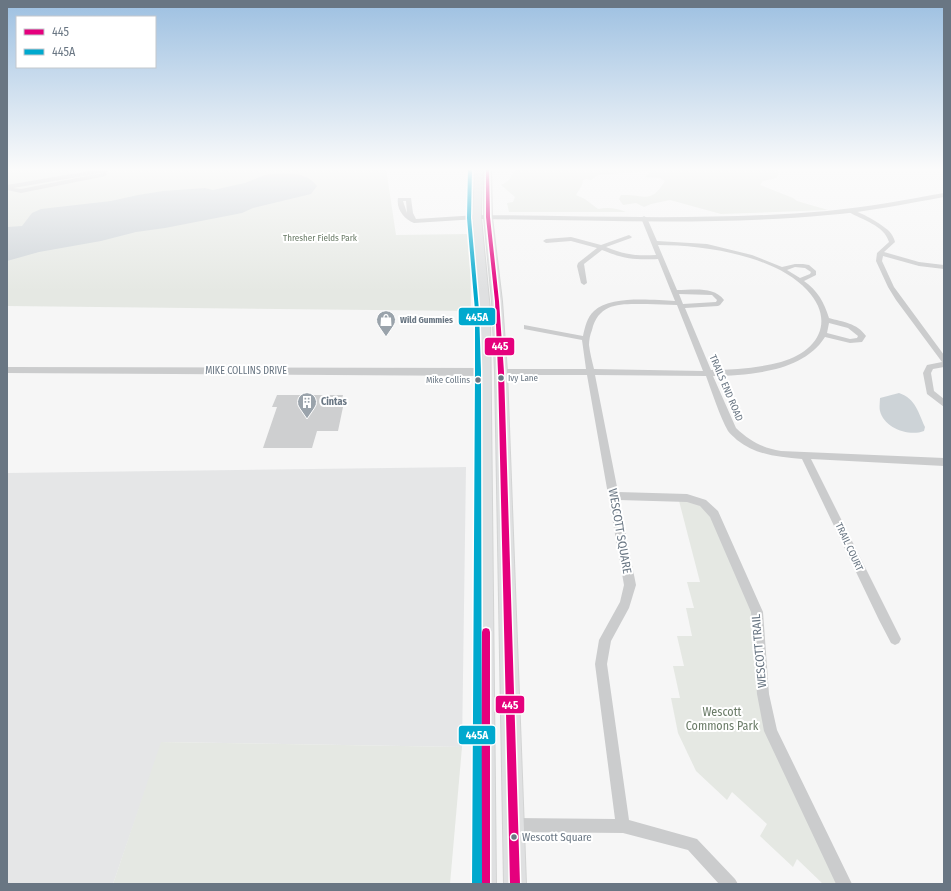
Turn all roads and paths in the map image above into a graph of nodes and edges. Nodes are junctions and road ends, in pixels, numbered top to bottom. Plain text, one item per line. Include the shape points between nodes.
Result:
1 (477, 210) edge
2 (488, 210) edge
3 (861, 210) edge
4 (851, 211) junction
5 (477, 217) junction
6 (488, 217) junction
7 (644, 218) junction
8 (414, 221) dead end
9 (629, 237) dead end
10 (546, 241) dead end
11 (654, 243) junction
12 (602, 248) junction
13 (880, 253) junction
14 (661, 257) junction
15 (944, 267) edge
16 (782, 269) junction
17 (799, 280) junction
18 (584, 283) dead end
19 (674, 292) junction
20 (680, 305) junction
21 (826, 320) junction
22 (527, 327) dead end
23 (823, 334) junction
24 (586, 339) junction
25 (944, 360) edge
26 (944, 364) edge
27 (7, 370) edge
28 (493, 372) junction
29 (590, 372) junction
30 (708, 373) junction
31 (944, 404) edge
32 (804, 454) junction
33 (944, 462) edge
34 (614, 496) junction
35 (895, 639) dead end
36 (514, 825) junction
37 (623, 826) junction
38 (485, 884) edge
39 (515, 884) edge
40 (730, 884) edge
41 (844, 884) edge

1 - 5 main road
2 - 6 main road
3 - 4 street
4 - 7 street via 767,217
4 - 13 street via 887,231 892,238 892,242
5 - 6 street
5 - 8 street
5 - 28 main road via 485,310 496,368
6 - 7 street
6 - 28 main road via 497,301
7 - 11 street, TRAILS END ROAD
9 - 12 street via 616,240
10 - 12 street via 571,239
11 - 14 street, TRAILS END ROAD
11 - 16 street via 691,244 726,249
12 - 14 street via 635,258
12 - 18 street via 580,263
13 - 15 street via 919,264
13 - 25 street via 879,261 891,287
14 - 19 street, TRAILS END ROAD
16 - 17 street
16 - 17 street via 796,265 812,269 813,275
17 - 21 street via 818,298
19 - 20 street, TRAILS END ROAD
19 - 20 street, WESCOTT SQUARE via 713,293 721,300 712,306
20 - 24 street, WESCOTT SQUARE via 631,302 609,305 595,313
20 - 30 street, TRAILS END ROAD
21 - 23 street
21 - 23 street via 853,327 862,336 859,340 850,341
22 - 24 street
23 - 30 street via 814,346 790,362 754,371
24 - 29 street, WESCOTT SQUARE via 584,342
26 - 31 street via 930,367 928,373 930,392
27 - 28 street, MIKE COLLINS DRIVE
28 - 29 street
28 - 36 main road via 504,485
28 - 38 main road
29 - 30 street
29 - 34 street, WESCOTT SQUARE
30 - 32 street, TRAILS END ROAD via 732,430 745,443 763,451
32 - 33 street, TRAILS END ROAD
32 - 35 street, TRAIL COURT
34 - 37 street, WESCOTT SQUARE via 630,585 625,604 605,640 601,664
34 - 41 street, WESCOTT TRAIL via 687,498 703,503 714,514 757,612 763,694 771,730
36 - 37 street
36 - 39 main road
37 - 40 street via 692,844

